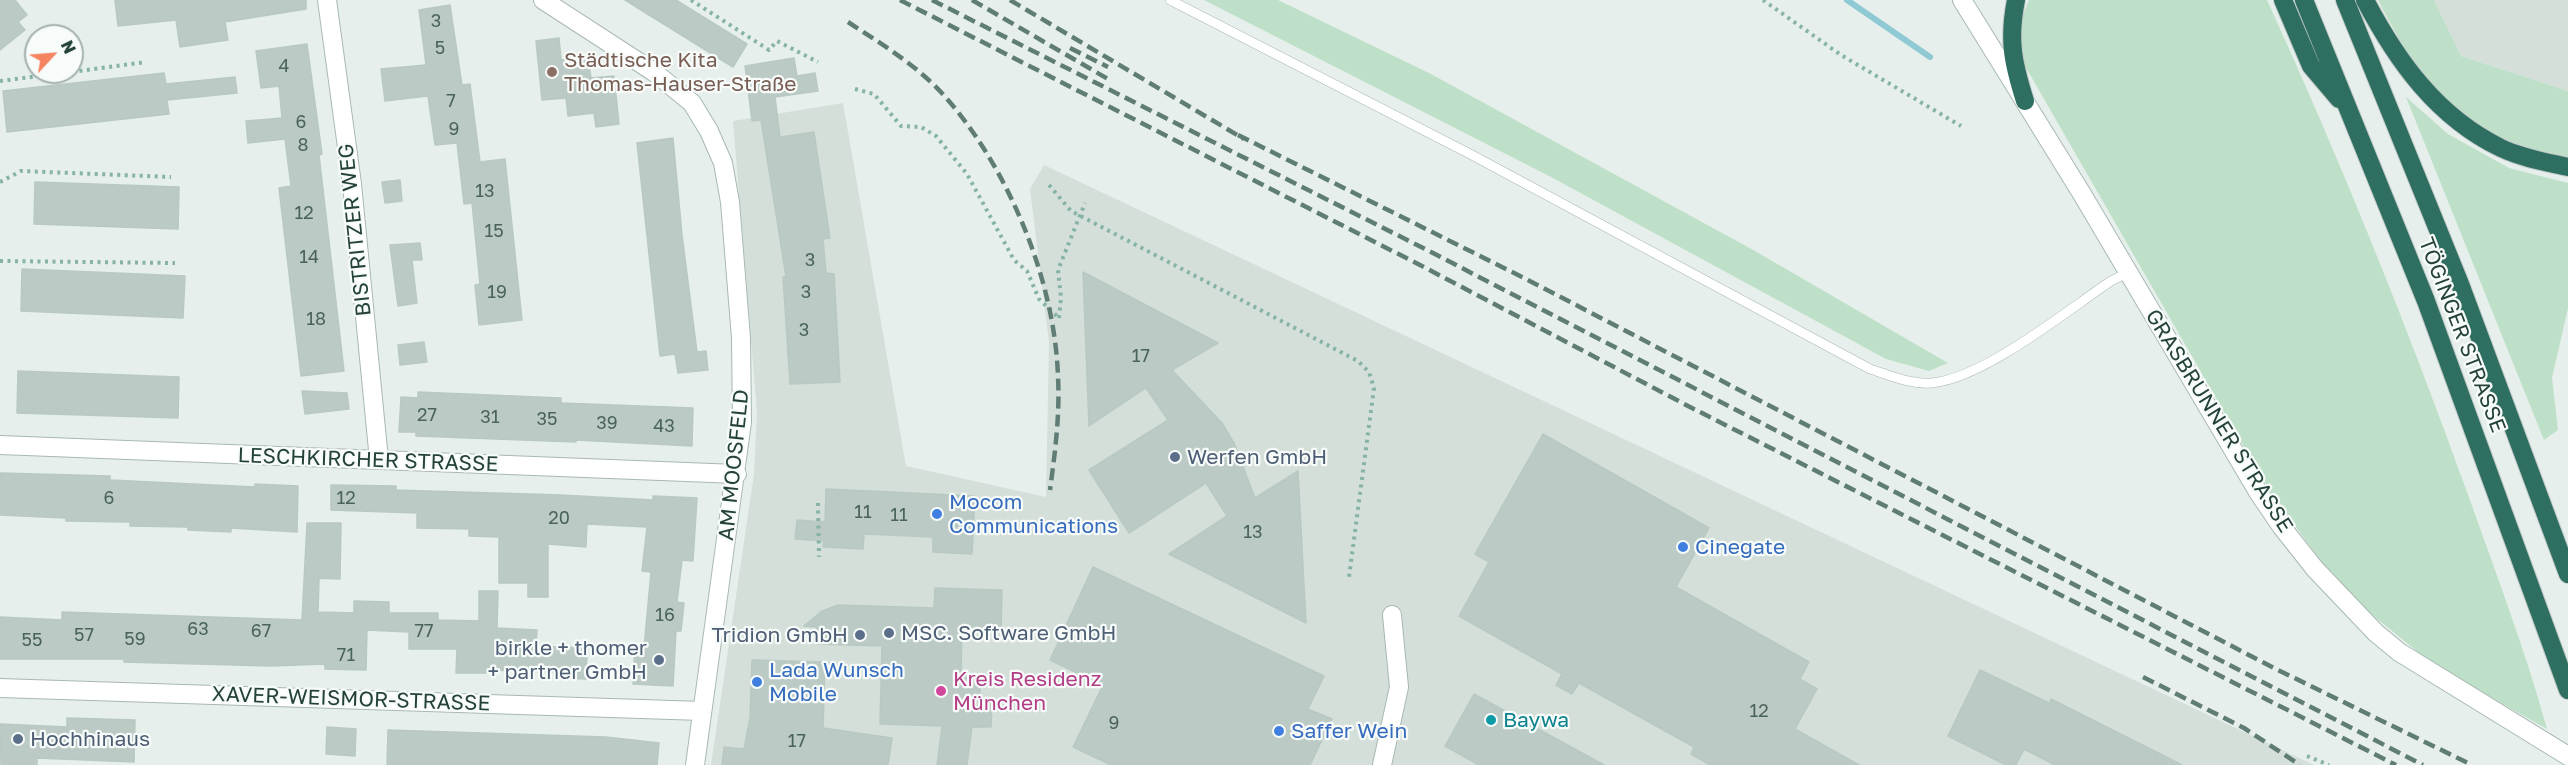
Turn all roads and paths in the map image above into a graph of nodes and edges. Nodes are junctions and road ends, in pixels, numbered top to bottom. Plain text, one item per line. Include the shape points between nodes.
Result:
1 (327, 0) edge
2 (543, 0) edge
3 (691, 0) edge
4 (1170, 0) edge
5 (1763, 0) edge
6 (1962, 0) edge
7 (2016, 0) edge
8 (2283, 0) edge
9 (2304, 0) edge
10 (2345, 0) edge
11 (2365, 0) edge
12 (146, 62) dead end
13 (818, 62) dead end
14 (84, 70) edge
15 (24, 78) edge
16 (0, 81) edge
17 (855, 89) dead end
18 (2025, 101) junction
19 (2353, 116) junction
20 (1961, 126) dead end
21 (2568, 167) edge
22 (171, 177) dead end
23 (0, 182) edge
24 (1049, 185) dead end
25 (1085, 202) dead end
26 (1080, 216) junction
27 (0, 261) edge
28 (175, 263) dead end
29 (2127, 273) junction
30 (0, 445) edge
31 (379, 460) junction
32 (737, 474) junction
33 (818, 503) dead end
34 (819, 557) dead end
35 (2568, 574) edge
36 (1349, 577) dead end
37 (1392, 615) dead end
38 (0, 688) edge
39 (2568, 690) edge
40 (702, 711) junction
41 (2307, 756) dead end
42 (2568, 756) edge
43 (695, 765) edge
44 (1382, 765) edge
45 (2329, 765) edge

1 - 31 street, BISTRITZER WEG via 352,184
2 - 32 street, AM MOOSFELD via 654,72 692,103 723,163 731,214 743,393
3 - 13 path via 769,50 777,41
4 - 29 lane via 1482,161 1870,369 1912,382 1931,383 1970,374
5 - 20 path via 1841,55
6 - 18 street, GRASBRUNNER STRASSE
7 - 18 highway via 2010,38 2012,61
8 - 19 highway via 2311,66
9 - 19 highway, TÖGINGER STRASSE
10 - 35 highway, TÖGINGER STRASSE via 2460,284
11 - 21 highway via 2389,44 2426,92 2445,109 2502,148
12 - 14 path
15 - 16 path
17 - 26 path via 874,94 902,126 921,127 936,135 967,174 1014,260 1027,271 1038,299 1059,318 1058,270
18 - 29 street, GRASBRUNNER STRASSE
19 - 39 highway, TÖGINGER STRASSE via 2427,301
22 - 23 path via 21,171
24 - 26 path
25 - 26 path
26 - 36 path via 1358,361 1369,372 1374,388
27 - 28 path
29 - 42 street, GRASBRUNNER STRASSE via 2280,526 2354,612 2399,652
30 - 31 street, LESCHKIRCHER STRASSE
31 - 32 street, LESCHKIRCHER STRASSE
32 - 40 street, AM MOOSFELD
33 - 34 path
37 - 44 street via 1399,687
38 - 40 street, XAVER-WEISMOR-STRASSE
40 - 43 street, AM MOOSFELD
41 - 45 path

